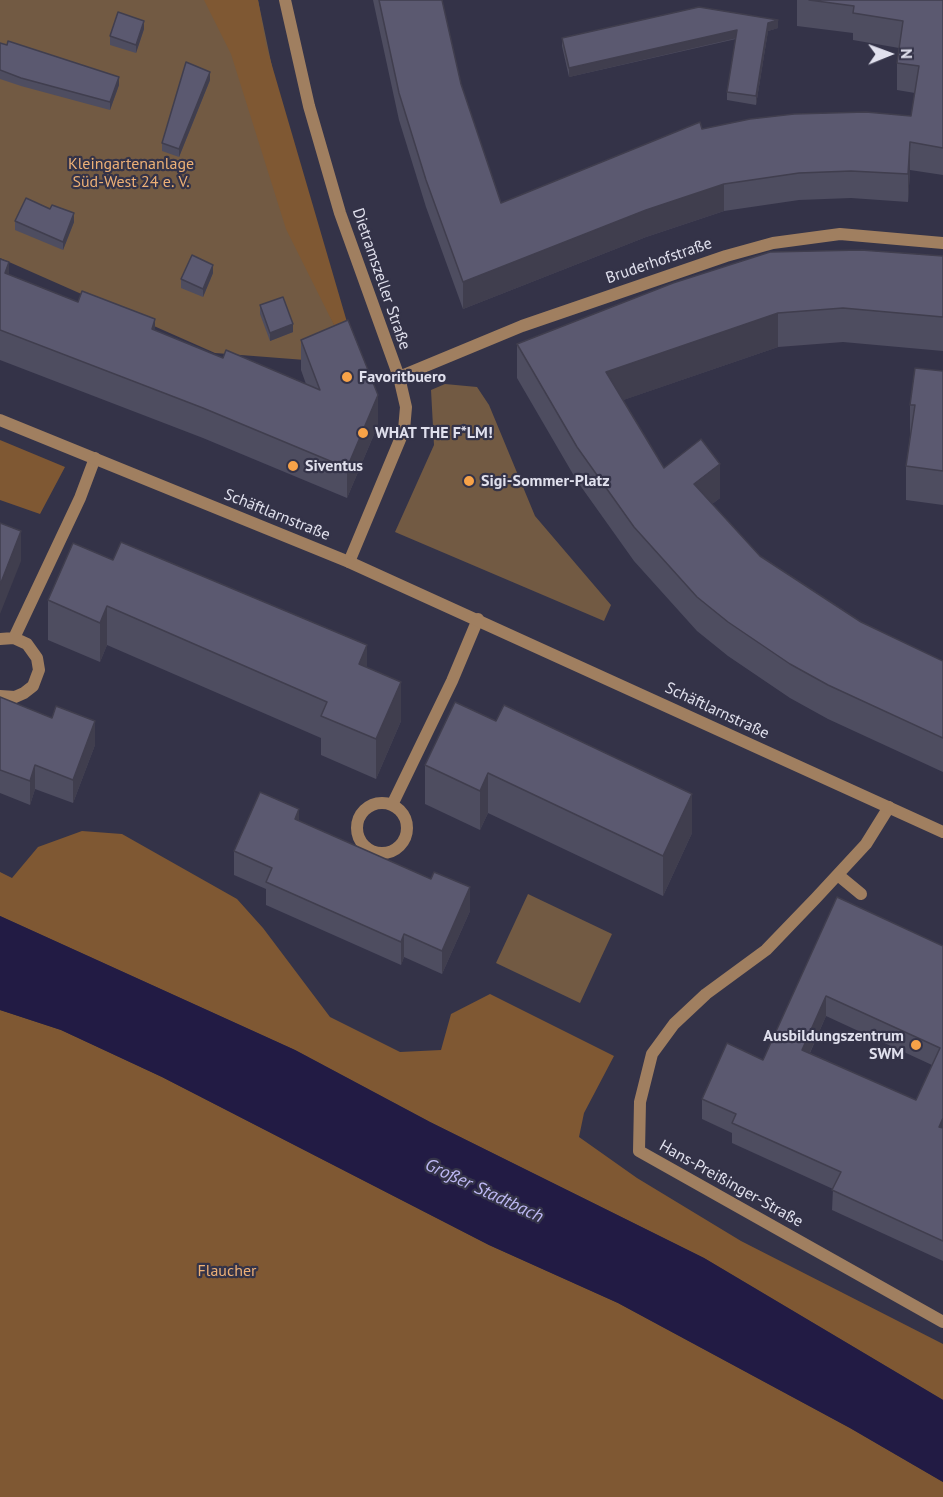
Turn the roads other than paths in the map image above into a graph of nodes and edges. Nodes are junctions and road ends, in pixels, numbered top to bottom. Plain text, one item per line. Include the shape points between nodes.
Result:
1 (285, 0) edge
2 (943, 243) edge
3 (399, 376) junction
4 (0, 420) edge
5 (95, 458) junction
6 (349, 562) junction
7 (477, 619) junction
8 (14, 638) junction
9 (0, 639) edge
10 (0, 696) edge
11 (392, 805) junction
12 (889, 807) junction
13 (943, 832) edge
14 (838, 875) junction
15 (861, 894) dead end
16 (943, 1322) edge

1 - 3 street, Dietramszeller Straße via 309,106 340,213
2 - 3 street, Bruderhofstraße via 840,234 773,243 533,322
3 - 6 street, Dietramszeller Straße via 406,407 404,430
4 - 5 street, Schäftlarnstraße
5 - 6 street, Schäftlarnstraße
5 - 8 street
6 - 7 street, Schäftlarnstraße
7 - 11 street via 452,681
7 - 12 street, Schäftlarnstraße
8 - 9 street
8 - 10 street via 34,652 39,670 33,686 24,693
11 - 11 street via 375,803 360,814 357,834 369,850 389,852 404,839 405,819
12 - 13 street, Schäftlarnstraße
12 - 14 street, Hans-Preißinger-Straße via 866,844
14 - 15 street
14 - 16 street, Hans-Preißinger-Straße via 766,950 706,994 674,1024 652,1054 640,1102 639,1151

